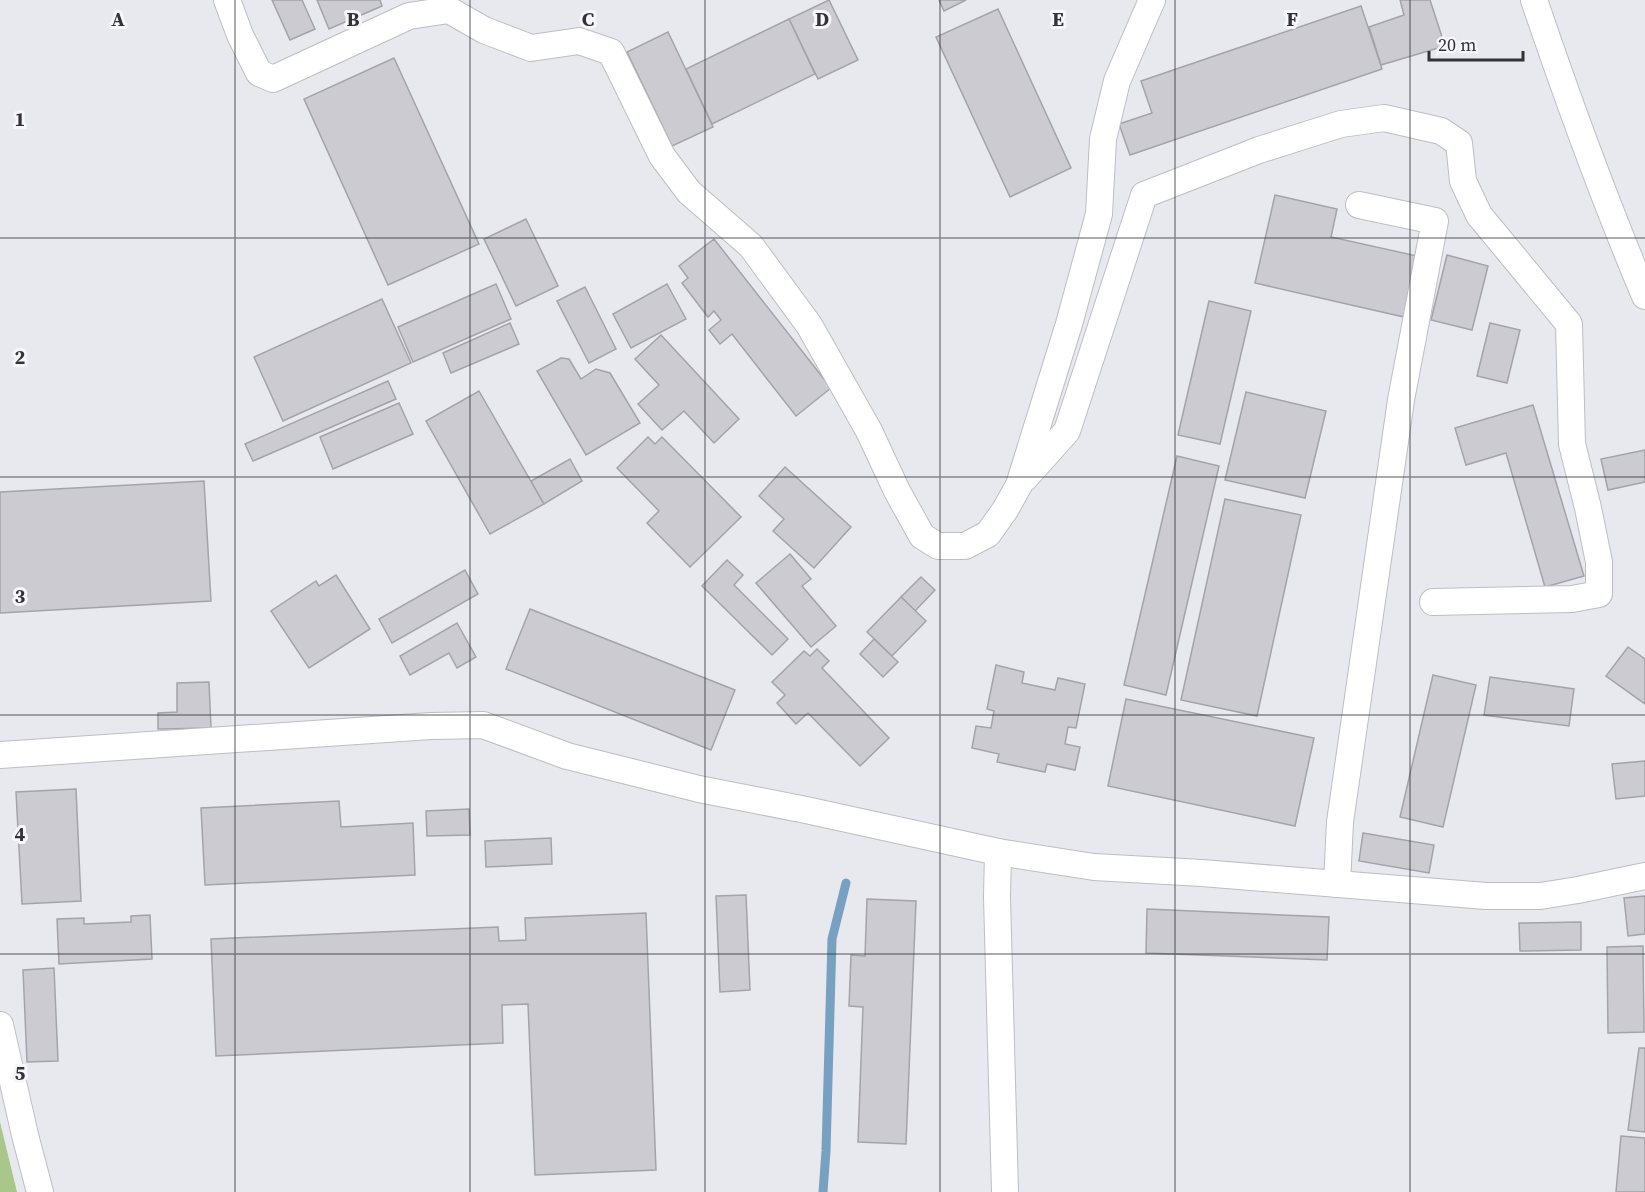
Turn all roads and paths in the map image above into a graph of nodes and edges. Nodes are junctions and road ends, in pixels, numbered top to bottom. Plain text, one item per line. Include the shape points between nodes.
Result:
1 (227, 0) edge
2 (1152, 0) edge
3 (1534, 0) edge
4 (1359, 205) dead end
5 (1645, 296) edge
6 (1019, 485) junction
7 (1433, 602) dead end
8 (0, 755) edge
9 (998, 852) junction
10 (1645, 876) edge
11 (1337, 884) junction
12 (0, 1024) edge
13 (40, 1192) edge
14 (1005, 1192) edge

1 - 6 street via 259,73 273,79 409,16 449,10 484,30 531,48 579,41 611,52 662,156 689,192 751,246 809,325 869,430 922,536 938,546 965,546 987,534
2 - 6 street via 1116,81 1103,139 1099,214
3 - 5 street
4 - 11 street via 1435,221 1401,399 1340,822
6 - 7 street via 1067,430 1144,195 1259,150 1341,124 1384,118 1441,131 1459,143 1463,180 1479,215 1569,324 1572,444 1599,562 1599,594 1572,599
8 - 9 street via 483,725 567,756 688,786
9 - 11 street via 1094,867
9 - 14 street
10 - 11 street via 1540,896 1486,896
12 - 13 street

